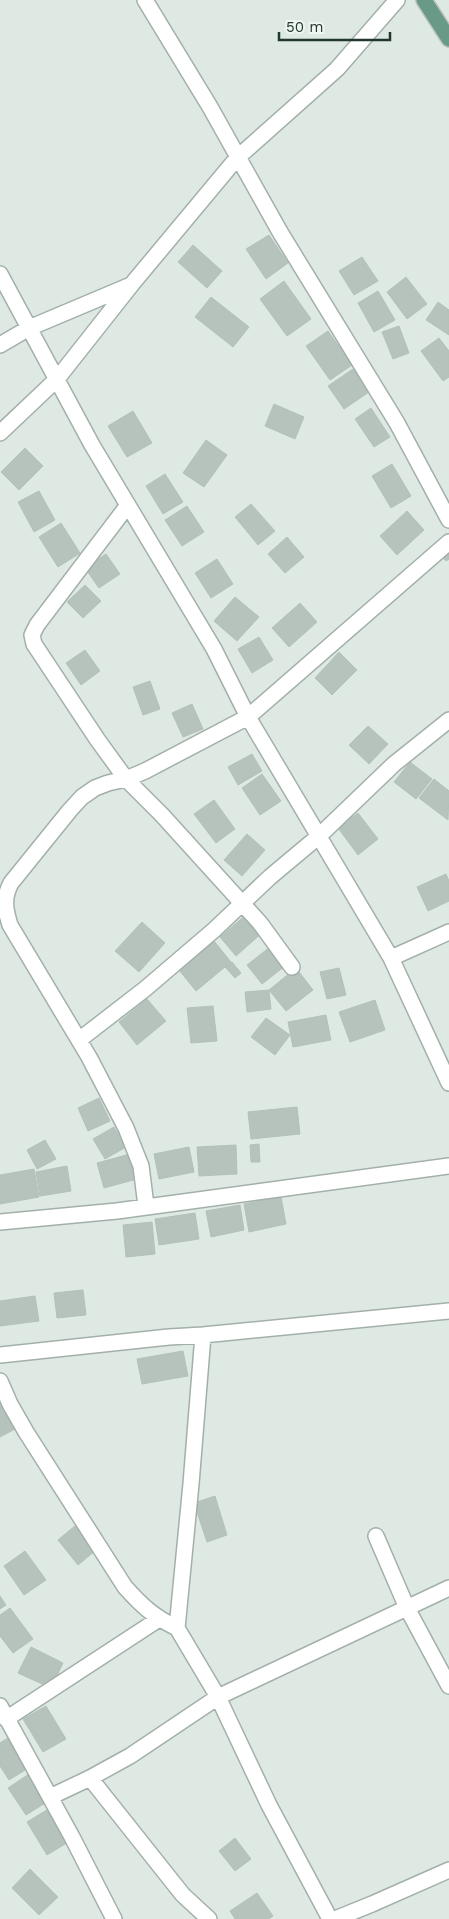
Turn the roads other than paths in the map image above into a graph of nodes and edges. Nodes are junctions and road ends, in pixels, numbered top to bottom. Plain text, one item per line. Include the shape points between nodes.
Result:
1 (145, 0) edge
2 (397, 0) edge
3 (424, 0) edge
4 (449, 39) edge
5 (237, 158) junction
6 (0, 274) edge
7 (132, 284) junction
8 (28, 328) junction
9 (0, 345) edge
10 (57, 379) junction
11 (0, 433) edge
12 (128, 505) junction
13 (449, 520) edge
14 (449, 542) edge
15 (248, 717) junction
16 (449, 720) edge
17 (126, 779) junction
18 (319, 836) junction
19 (242, 903) junction
20 (449, 932) edge
21 (391, 958) junction
22 (292, 967) dead end
23 (79, 1040) junction
24 (449, 1084) edge
25 (449, 1166) edge
26 (146, 1206) junction
27 (0, 1222) edge
28 (449, 1311) edge
29 (202, 1336) junction
30 (0, 1355) edge
31 (0, 1381) edge
32 (376, 1536) dead end
33 (449, 1588) edge
34 (407, 1608) junction
35 (159, 1619) junction
36 (177, 1628) junction
37 (449, 1686) edge
38 (218, 1697) junction
39 (3, 1713) edge
40 (90, 1778) junction
41 (50, 1797) junction
42 (449, 1870) edge
43 (114, 1919) edge
44 (209, 1919) edge
45 (330, 1919) edge
46 (335, 1919) edge

1 - 5 street
2 - 5 street via 337,69
3 - 4 main road
5 - 7 street
5 - 13 street via 397,424
6 - 8 street
7 - 8 street
7 - 10 street
8 - 9 street
8 - 10 street
10 - 11 street
10 - 12 street
12 - 15 street via 214,649
12 - 17 street via 32,635 40,655
14 - 15 street
15 - 17 street
15 - 18 street
16 - 18 street via 394,764
17 - 19 street
17 - 23 street via 108,782 82,798 17,876 6,894 5,910 10,925
18 - 19 street
18 - 21 street
19 - 22 street
19 - 23 street via 145,989
20 - 21 street
21 - 24 street
23 - 26 street via 126,1128 141,1166
25 - 26 street
26 - 27 street
28 - 29 street
29 - 30 street via 169,1336
29 - 36 street
31 - 35 street via 31,1440 125,1587
32 - 34 street
33 - 34 street
34 - 37 street
34 - 38 street
35 - 36 street
35 - 39 street
36 - 38 street
38 - 40 street via 130,1756
38 - 45 street via 268,1805
39 - 41 street
40 - 41 street
40 - 44 street via 171,1880
41 - 43 street
42 - 46 street

